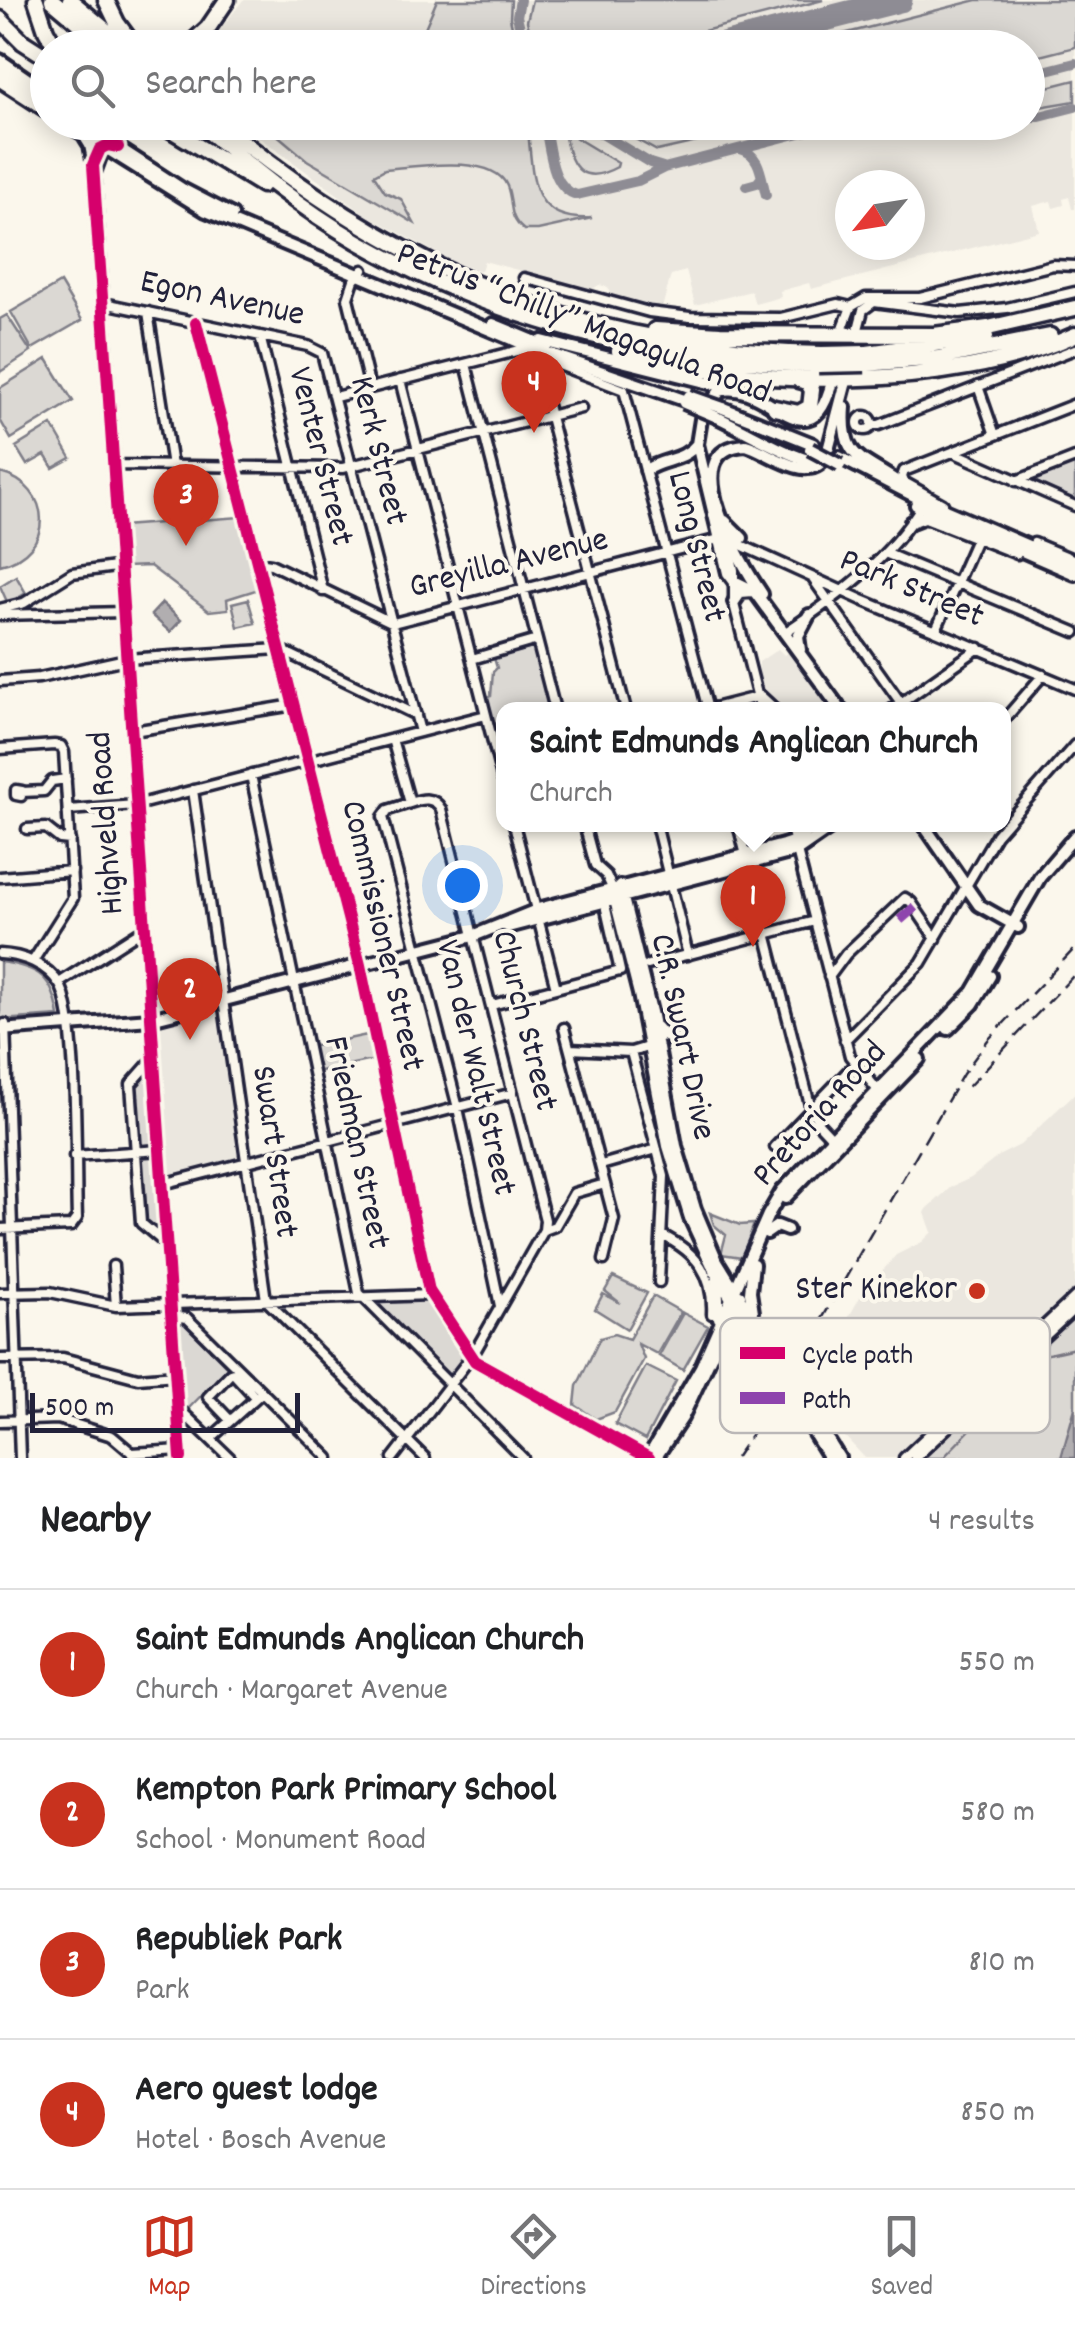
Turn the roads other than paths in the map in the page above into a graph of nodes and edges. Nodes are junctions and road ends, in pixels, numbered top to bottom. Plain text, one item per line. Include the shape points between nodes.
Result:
1 (52, 0) edge
2 (70, 0) edge
3 (106, 0) edge
4 (227, 0) edge
5 (0, 19) edge
6 (87, 30) edge
7 (105, 30) edge
8 (122, 30) edge
9 (206, 30) edge
10 (30, 45) edge
11 (0, 60) edge
12 (0, 71) edge
13 (0, 81) edge
14 (30, 81) edge
15 (30, 90) edge
16 (30, 100) edge
17 (88, 140) edge
18 (94, 140) edge
19 (99, 140) edge
20 (107, 140) edge
21 (113, 140) edge
22 (187, 140) edge
23 (218, 140) edge
24 (240, 140) edge
25 (102, 147) junction
26 (118, 147) junction
27 (93, 160) junction
28 (139, 160) junction
29 (95, 183) junction
30 (353, 239) junction
31 (1075, 266) edge
32 (524, 278) dead end
33 (356, 280) junction
34 (936, 295) junction
35 (1073, 300) edge
36 (104, 304) junction
37 (851, 307) junction
38 (148, 312) junction
39 (551, 312) junction
40 (939, 312) junction
41 (523, 316) junction
42 (196, 323) junction
43 (861, 330) junction
44 (1075, 332) edge
45 (840, 333) junction
46 (260, 336) junction
47 (533, 347) junction
48 (1075, 349) edge
49 (324, 357) joint
50 (820, 359) junction
51 (466, 364) junction
52 (868, 364) junction
53 (783, 378) junction
54 (400, 380) junction
55 (843, 384) junction
56 (978, 386) junction
57 (370, 388) junction
58 (731, 389) junction
59 (335, 397) junction
60 (686, 400) junction
61 (1075, 404) edge
62 (581, 408) dead end
63 (774, 408) junction
64 (720, 413) junction
65 (550, 416) junction
66 (872, 425) dead end
67 (484, 433) junction
68 (832, 435) junction
69 (995, 435) junction
70 (698, 444) junction
71 (418, 449) junction
72 (954, 452) junction
73 (1075, 458) edge
74 (115, 464) junction
75 (172, 466) junction
76 (352, 466) junction
77 (232, 467) junction
78 (293, 467) junction
79 (646, 470) junction
80 (1016, 481) junction
81 (1075, 506) edge
82 (918, 511) junction
83 (722, 516) junction
84 (953, 523) junction
85 (723, 538) junction
86 (742, 538) dead end
87 (976, 539) junction
88 (668, 553) junction
89 (885, 553) junction
90 (257, 562) junction
91 (122, 566) junction
92 (1075, 570) edge
93 (591, 572) junction
94 (859, 574) junction
95 (812, 577) junction
96 (734, 581) junction
97 (958, 583) junction
98 (842, 588) junction
99 (323, 590) junction
100 (524, 590) junction
101 (754, 591) junction
102 (827, 600) junction
103 (862, 600) junction
104 (734, 602) junction
105 (458, 606) junction
106 (0, 612) edge
107 (124, 612) junction
108 (810, 615) junction
109 (393, 623) junction
110 (936, 630) junction
111 (785, 631) junction
112 (1075, 632) edge
113 (538, 640) junction
114 (979, 648) junction
115 (280, 649) junction
116 (802, 654) junction
117 (126, 658) junction
118 (472, 659) junction
119 (1043, 675) junction
120 (0, 682) edge
121 (1075, 689) edge
122 (758, 696) junction
123 (553, 702) edge
124 (624, 702) edge
125 (705, 702) edge
126 (734, 702) edge
127 (759, 702) edge
128 (770, 702) edge
129 (835, 702) edge
130 (901, 702) edge
131 (909, 702) edge
132 (294, 705) junction
133 (1011, 712) edge
134 (416, 716) junction
135 (486, 716) junction
136 (133, 732) junction
137 (420, 732) junction
138 (392, 739) junction
139 (1075, 745) edge
140 (496, 747) edge
141 (0, 749) edge
142 (308, 761) junction
143 (251, 775) junction
144 (66, 779) junction
145 (193, 790) junction
146 (22, 792) dead end
147 (410, 803) junction
148 (136, 804) junction
149 (68, 810) junction
150 (1011, 819) edge
151 (26, 830) dead end
152 (516, 832) edge
153 (586, 832) edge
154 (658, 832) edge
155 (740, 832) edge
156 (792, 832) edge
157 (809, 832) edge
158 (821, 832) edge
159 (929, 832) edge
160 (993, 832) edge
161 (999, 832) edge
162 (996, 836) junction
163 (1075, 836) edge
164 (70, 840) junction
165 (796, 846) junction
166 (1075, 846) edge
167 (747, 860) junction
168 (72, 871) junction
169 (0, 877) edge
170 (670, 879) junction
171 (966, 886) junction
172 (640, 891) junction
173 (617, 892) junction
174 (606, 909) dead end
175 (625, 909) junction
176 (537, 914) junction
177 (815, 921) junction
178 (1016, 926) junction
179 (145, 928) junction
180 (938, 934) junction
181 (476, 935) junction
182 (766, 935) junction
183 (0, 939) edge
184 (418, 950) junction
185 (822, 951) junction
186 (1, 954) edge
187 (846, 954) junction
188 (688, 955) junction
189 (34, 961) junction
190 (360, 965) junction
191 (648, 966) dead end
192 (829, 977) junction
193 (294, 981) junction
194 (59, 984) junction
195 (556, 988) junction
196 (224, 999) junction
197 (492, 1005) junction
198 (155, 1016) junction
199 (652, 1016) junction
200 (70, 1023) junction
201 (2, 1027) edge
202 (564, 1028) dead end
203 (845, 1040) junction
204 (653, 1046) junction
205 (570, 1050) junction
206 (631, 1052) junction
207 (154, 1058) junction
208 (660, 1062) junction
209 (854, 1065) junction
210 (514, 1092) junction
211 (881, 1093) junction
212 (458, 1108) junction
213 (811, 1110) junction
214 (394, 1125) junction
215 (835, 1140) junction
216 (327, 1142) junction
217 (775, 1147) dead end
218 (657, 1149) junction
219 (160, 1150) junction
220 (135, 1152) junction
221 (74, 1156) junction
222 (247, 1162) junction
223 (601, 1165) junction
224 (163, 1184) junction
225 (605, 1184) junction
226 (780, 1206) junction
227 (0, 1229) edge
228 (11, 1229) junction
229 (544, 1230) junction
230 (767, 1233) junction
231 (662, 1235) junction
232 (167, 1245) junction
233 (604, 1260) dead end
234 (718, 1260) junction
235 (749, 1265) junction
236 (114, 1266) dead end
237 (716, 1274) junction
238 (659, 1282) dead end
239 (14, 1292) junction
240 (0, 1293) edge
241 (430, 1295) junction
242 (360, 1297) junction
243 (1075, 1297) edge
244 (735, 1298) junction
245 (266, 1300) junction
246 (171, 1302) junction
247 (116, 1306) junction
248 (500, 1306) junction
249 (1075, 1308) edge
250 (172, 1316) junction
251 (728, 1318) edge
252 (745, 1318) edge
253 (751, 1318) edge
254 (757, 1318) edge
255 (715, 1319) junction
256 (1050, 1321) edge
257 (1050, 1331) edge
258 (720, 1339) edge
259 (718, 1344) joint
260 (471, 1357) junction
261 (0, 1358) edge
262 (15, 1358) junction
263 (176, 1375) junction
264 (450, 1385) junction
265 (259, 1395) junction
266 (178, 1408) junction
267 (18, 1420) junction
268 (230, 1420) junction
269 (0, 1421) edge
270 (813, 1433) edge
271 (824, 1433) edge
272 (930, 1433) edge
273 (942, 1433) edge
274 (210, 1439) junction
275 (407, 1440) junction
276 (181, 1454) edge
277 (648, 1456) edge
278 (20, 1458) edge
279 (230, 1458) edge
280 (329, 1458) edge
281 (393, 1458) edge
282 (426, 1458) edge
283 (523, 1458) edge
284 (829, 1458) edge
285 (839, 1458) edge
286 (904, 1458) edge
287 (915, 1458) edge

1 - 6 highway
2 - 7 highway
3 - 8 highway
4 - 9 highway
5 - 10 highway
11 - 14 main road
12 - 15 main road
13 - 16 main road
17 - 27 main road
18 - 25 main road, Petrus “Chilly” Magagula Road
19 - 25 street
20 - 26 main road, Petrus “Chilly” Magagula Road
21 - 28 main road
22 - 30 highway
23 - 30 highway
24 - 39 highway via 370,232 453,275
25 - 26 street
25 - 27 street
25 - 29 street, Highveld Road
25 - 33 main road, Petrus “Chilly” Magagula Road via 196,206
26 - 28 main road, Petrus “Chilly” Magagula Road
27 - 29 street, Highveld Road
28 - 33 main road, Petrus “Chilly” Magagula Road
29 - 36 street, Highveld Road
30 - 41 highway
31 - 34 street via 1054,265
32 - 37 street via 690,318 781,318
33 - 47 main road, Petrus “Chilly” Magagula Road
33 - 47 main road, Petrus “Chilly” Magagula Road via 516,334
33 - 57 street via 348,300
34 - 37 street via 866,298
34 - 40 street
35 - 40 street
35 - 43 highway via 988,328 934,335
35 - 52 highway via 991,336
36 - 38 street, Egon Avenue
36 - 74 street, Highveld Road
37 - 45 street
38 - 42 street, Egon Avenue
38 - 75 street
39 - 45 highway via 669,332
39 - 50 highway via 684,343
40 - 43 street via 874,302 866,306
41 - 50 highway via 680,354 751,362
41 - 53 highway via 658,362
42 - 46 street, Egon Avenue
42 - 77 street, Commissioner Street
43 - 45 highway
43 - 55 main road
44 - 52 highway
45 - 55 main road
46 - 49 street, Egon Avenue via 317,349
46 - 78 street, Venter Street
47 - 51 street
47 - 58 main road
47 - 60 main road, Petrus “Chilly” Magagula Road
47 - 60 main road, Petrus “Chilly” Magagula Road
47 - 65 street
47 - 79 street, Long Street via 628,397
48 - 56 street
49 - 59 street, Kerk Street
50 - 52 highway, bridge
51 - 54 street
51 - 67 street
52 - 55 highway
53 - 55 highway
53 - 63 highway via 809,384 813,400 799,413
54 - 57 street
54 - 71 street
55 - 63 main road via 816,416 801,419
55 - 68 main road
55 - 82 main road via 849,448
56 - 66 street
56 - 69 street
57 - 59 street
58 - 63 main road
58 - 70 main road via 708,402
59 - 76 street, Kerk Street
60 - 64 main road, Petrus “Chilly” Magagula Road, bridge
61 - 69 street
62 - 65 street
64 - 68 main road via 808,461 820,457
64 - 82 main road, Petrus “Chilly” Magagula Road, bridge via 811,446
65 - 67 street
65 - 93 street
67 - 71 street
67 - 100 street
68 - 83 main road via 824,461 812,468 797,468 746,444 723,452 712,476
69 - 72 street
70 - 79 main road via 686,456
70 - 85 main road
71 - 76 street
71 - 105 street
72 - 80 street
72 - 92 street via 906,469 902,477 926,496
73 - 80 street
74 - 75 street
74 - 91 street, Highveld Road
75 - 77 street
76 - 78 street
76 - 109 street, Kerk Street
77 - 78 street
77 - 90 street, Commissioner Street
78 - 99 street, Venter Street
79 - 88 street, Long Street
80 - 81 street
82 - 84 main road, Petrus “Chilly” Magagula Road
82 - 84 main road
82 - 87 street
82 - 89 street
82 - 92 main road, Petrus “Chilly” Magagula Road
83 - 85 main road
83 - 86 main road
84 - 92 main road, Petrus “Chilly” Magagula Road
85 - 88 street, Greyilla Avenue
85 - 95 street, Park Street
85 - 96 main road
85 - 111 main road
87 - 92 street
87 - 97 street
88 - 93 street, Greyilla Avenue
88 - 125 street, Long Street
89 - 94 street
89 - 97 street
90 - 99 street, Greyilla Avenue
90 - 115 street, Commissioner Street
91 - 106 street via 72,572
91 - 107 street, Highveld Road
93 - 100 street, Greyilla Avenue
93 - 124 street
94 - 98 street
94 - 103 street
95 - 98 street, Park Street
95 - 102 street
96 - 101 main road
96 - 104 street
97 - 110 street
97 - 112 street
98 - 102 street
98 - 103 street, Park Street
99 - 109 street, Greyilla Avenue
100 - 105 street, Greyilla Avenue
100 - 113 street
101 - 104 main road via 744,590
101 - 111 main road
102 - 108 street
102 - 111 street
102 - 130 street
103 - 110 street, Park Street
104 - 122 street
105 - 109 street, Greyilla Avenue
105 - 118 street
106 - 107 street
107 - 117 street, Highveld Road
108 - 111 street
108 - 116 main road via 798,636
109 - 134 street, Kerk Street
110 - 114 street, Park Street
111 - 116 main road
113 - 118 street
113 - 123 street
114 - 119 street, Park Street
114 - 131 street
115 - 117 street
115 - 132 street, Commissioner Street
115 - 134 street
116 - 129 main road
117 - 120 street
117 - 136 street, Highveld Road
118 - 135 street
119 - 121 street, Park Street
119 - 133 street
122 - 126 street
122 - 127 street
122 - 128 street
132 - 136 street
132 - 142 street, Commissioner Street
134 - 137 street, Kerk Street
135 - 137 street
135 - 140 street
136 - 148 street, Highveld Road
137 - 138 street
138 - 142 street
138 - 147 street
139 - 150 street
141 - 144 street via 61,746
142 - 143 street
142 - 190 street, Commissioner Street
143 - 145 street
143 - 193 street, Friedman Street
144 - 146 street
144 - 149 street
145 - 148 street
145 - 196 street, Swart Street
147 - 181 street, Church Street via 433,800 441,809
147 - 184 street, Van der Walt Street via 383,818
148 - 149 street
148 - 179 street, Highveld Road
149 - 164 street
151 - 164 street via 46,828
152 - 176 street
153 - 173 street via 595,865
154 - 170 street
155 - 167 street
156 - 165 street
157 - 165 main road
158 - 165 main road
159 - 171 main road
160 - 162 street
161 - 162 street
162 - 171 street
163 - 178 main road, Pretoria Road via 1040,877
164 - 168 street
165 - 167 main road
165 - 177 street
166 - 178 main road, Pretoria Road
167 - 170 main road
167 - 182 street
168 - 169 street
168 - 189 street via 73,898
170 - 172 main road
170 - 173 main road
170 - 188 street
171 - 178 main road via 980,906
171 - 180 street
172 - 173 main road
172 - 175 main road
173 - 175 main road, C.R. Swart Drive
173 - 176 main road
173 - 204 main road, C.R. Swart Drive
174 - 195 street via 618,973
175 - 199 main road, C.R. Swart Drive
176 - 181 main road
176 - 195 street
177 - 182 street
177 - 185 street
178 - 211 main road, Pretoria Road via 973,1004
179 - 194 street
179 - 198 street, Highveld Road
180 - 187 street via 909,899 899,901
180 - 203 street via 920,963
181 - 184 main road
181 - 197 street, Church Street
182 - 188 street
182 - 213 street
183 - 186 street
184 - 190 main road
184 - 212 street, Van der Walt Street
185 - 187 street
185 - 192 street
186 - 189 street
187 - 192 street
188 - 191 street
189 - 194 street
190 - 193 main road
190 - 214 street, Commissioner Street
192 - 203 street
193 - 196 main road
193 - 216 street, Friedman Street
194 - 200 street
195 - 197 street
196 - 198 main road
196 - 222 street, Swart Street
197 - 210 street, Church Street
198 - 200 main road
198 - 207 street, Highveld Road
199 - 204 main road, C.R. Swart Drive
199 - 208 main road via 659,1032 674,1039
200 - 201 main road
200 - 221 street
201 - 228 street
202 - 205 street
203 - 209 street
204 - 206 street
204 - 208 main road, C.R. Swart Drive
204 - 237 main road, C.R. Swart Drive via 676,1180
205 - 206 street
205 - 223 street
206 - 218 street
207 - 219 street, Highveld Road
207 - 220 street via 131,1084
208 - 234 main road, C.R. Swart Drive via 682,1169
209 - 211 street
209 - 213 street
210 - 212 street
210 - 229 street, Church Street
211 - 215 main road, Pretoria Road
212 - 214 street
212 - 248 street, Van der Walt Street
213 - 215 street
213 - 217 street
214 - 216 street
214 - 241 street, Commissioner Street
215 - 226 main road, Pretoria Road
215 - 235 main road, Pretoria Road via 782,1191
216 - 222 street
216 - 242 street, Friedman Street
218 - 223 street
218 - 231 street via 664,1176
219 - 220 street
219 - 224 street, Highveld Road
220 - 221 street
220 - 232 street via 141,1223
221 - 228 street via 71,1226
222 - 224 street
222 - 245 street, Swart Street
223 - 225 street
224 - 232 street, Highveld Road
225 - 229 street via 574,1194 555,1226
225 - 233 street via 614,1224
226 - 230 main road, Pretoria Road
226 - 230 main road via 785,1226
227 - 228 street
228 - 239 street
229 - 248 street
230 - 235 main road, Pretoria Road
231 - 238 street
231 - 255 street via 698,1261 712,1288
232 - 246 street, Highveld Road
234 - 235 main road via 731,1273
234 - 244 main road, C.R. Swart Drive
235 - 244 main road, Pretoria Road
235 - 254 main road
236 - 247 street
237 - 244 main road, C.R. Swart Drive
237 - 255 main road
239 - 240 street
239 - 247 street
239 - 262 street
241 - 242 street
241 - 260 street, Commissioner Street
242 - 245 street
242 - 264 street, Friedman Street
243 - 256 street
244 - 251 main road, Pretoria Road
244 - 252 main road, C.R. Swart Drive
244 - 253 main road, C.R. Swart Drive
244 - 255 main road, Pretoria Road
245 - 246 street
245 - 275 street
246 - 247 street
246 - 250 street, Highveld Road
248 - 260 street
249 - 257 street
250 - 263 street, Highveld Road
250 - 265 street via 187,1318
255 - 277 main road, Pretoria Road via 700,1367
258 - 259 main road, Pretoria Road
259 - 277 main road, Pretoria Road via 682,1418
260 - 264 street
260 - 277 street, Commissioner Street
261 - 262 street
262 - 263 street via 70,1358 138,1378
262 - 267 street
263 - 266 street, Highveld Road
264 - 275 street
264 - 283 street, Friedman Street
265 - 268 street
265 - 268 street via 230,1373 208,1398
265 - 280 street
266 - 274 street
266 - 276 street, Highveld Road
267 - 269 street
267 - 276 street via 62,1420 112,1436 132,1453
267 - 278 street
268 - 274 street
270 - 284 main road, C.R. Swart Drive
271 - 285 main road, C.R. Swart Drive
272 - 286 street
273 - 287 street
274 - 279 street
275 - 281 street
275 - 282 street

